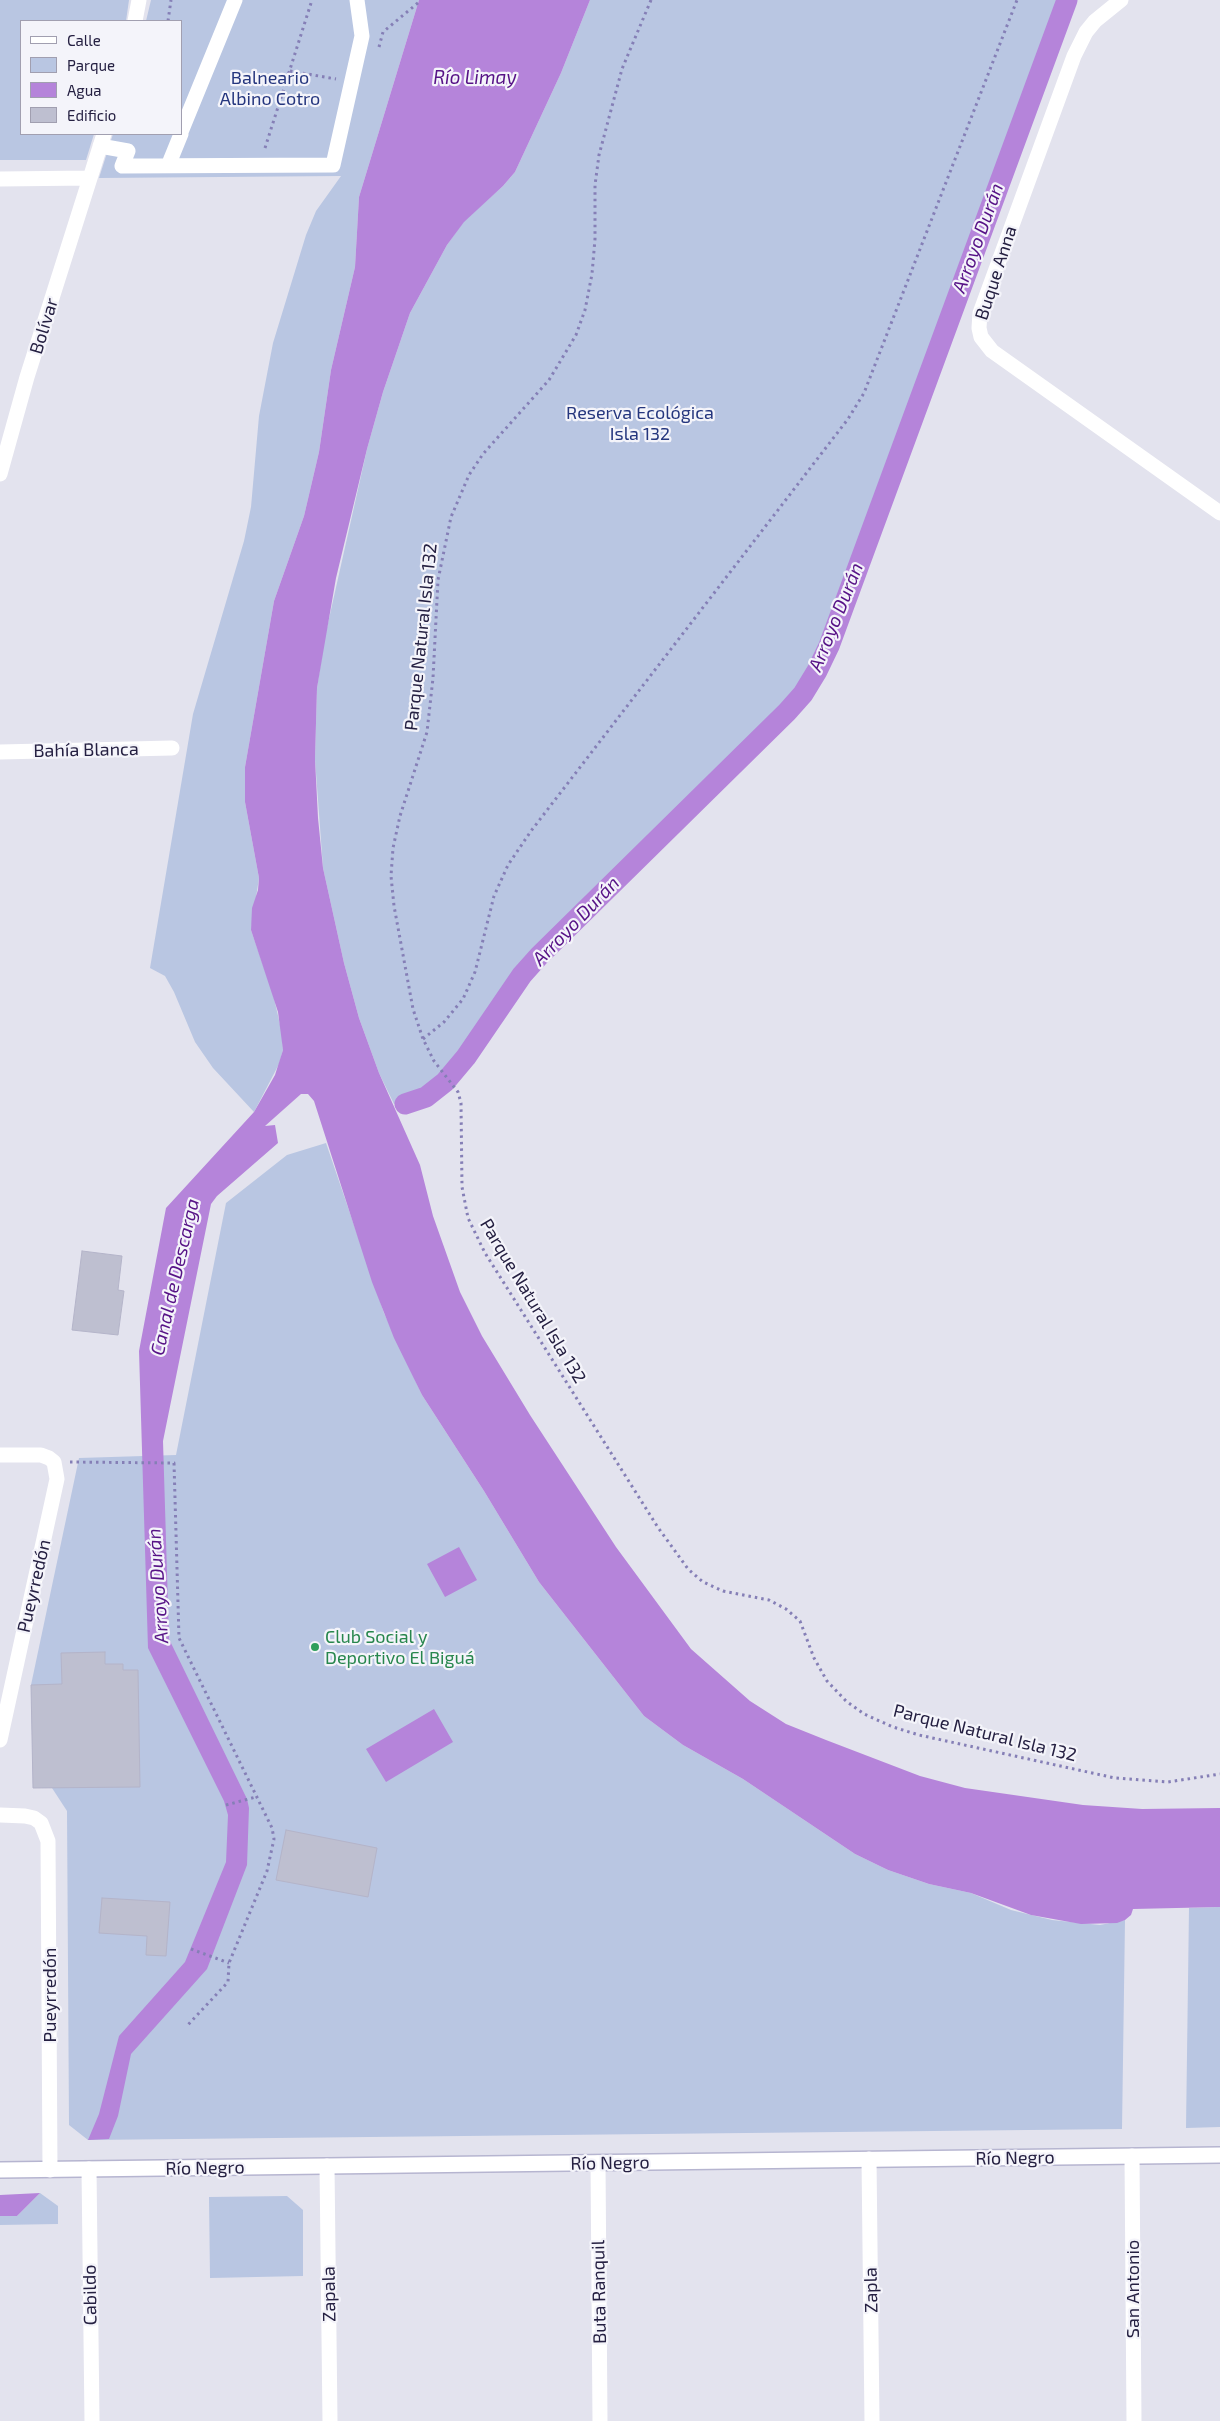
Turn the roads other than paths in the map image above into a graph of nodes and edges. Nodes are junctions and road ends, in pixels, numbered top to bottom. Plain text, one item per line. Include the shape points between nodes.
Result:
1 (139, 0) edge
2 (235, 0) edge
3 (357, 0) edge
4 (1121, 0) edge
5 (135, 20) edge
6 (182, 131) edge
7 (180, 135) edge
8 (102, 140) edge
9 (168, 166) junction
10 (90, 178) junction
11 (0, 180) edge
12 (3, 451) edge
13 (0, 474) edge
14 (1220, 513) edge
15 (172, 748) dead end
16 (0, 752) edge
17 (0, 1455) edge
18 (0, 1740) edge
19 (0, 1815) edge
20 (1220, 2155) edge
21 (1132, 2156) junction
22 (870, 2160) junction
23 (598, 2163) junction
24 (327, 2166) junction
25 (89, 2169) junction
26 (0, 2170) edge
27 (50, 2170) junction
28 (92, 2421) edge
29 (330, 2421) edge
30 (600, 2421) edge
31 (872, 2421) edge
32 (1134, 2421) edge

1 - 5 street
2 - 6 street
3 - 9 street via 362,36 333,165
4 - 14 street, Buque Anna via 1090,26 1074,56 980,313 979,328 981,337 992,351
7 - 9 street
8 - 9 street via 128,152 122,166
8 - 10 street
10 - 11 street
10 - 12 street, Bolívar
12 - 13 street, Bolívar
15 - 16 street, Bahía Blanca
17 - 18 street, Pueyrredón via 41,1455 54,1462 57,1470 56,1487
19 - 27 street, Pueyrredón via 25,1816 41,1823 50,1850
20 - 21 street, Río Negro
21 - 22 street, Río Negro
21 - 32 street, San Antonio
22 - 23 street, Río Negro
22 - 31 street, Zapla
23 - 24 street, Río Negro
23 - 30 street, Buta Ranquil
24 - 25 street, Río Negro
24 - 29 street, Zapala
25 - 27 street, Río Negro
25 - 28 street, Cabildo
26 - 27 street, Río Negro

